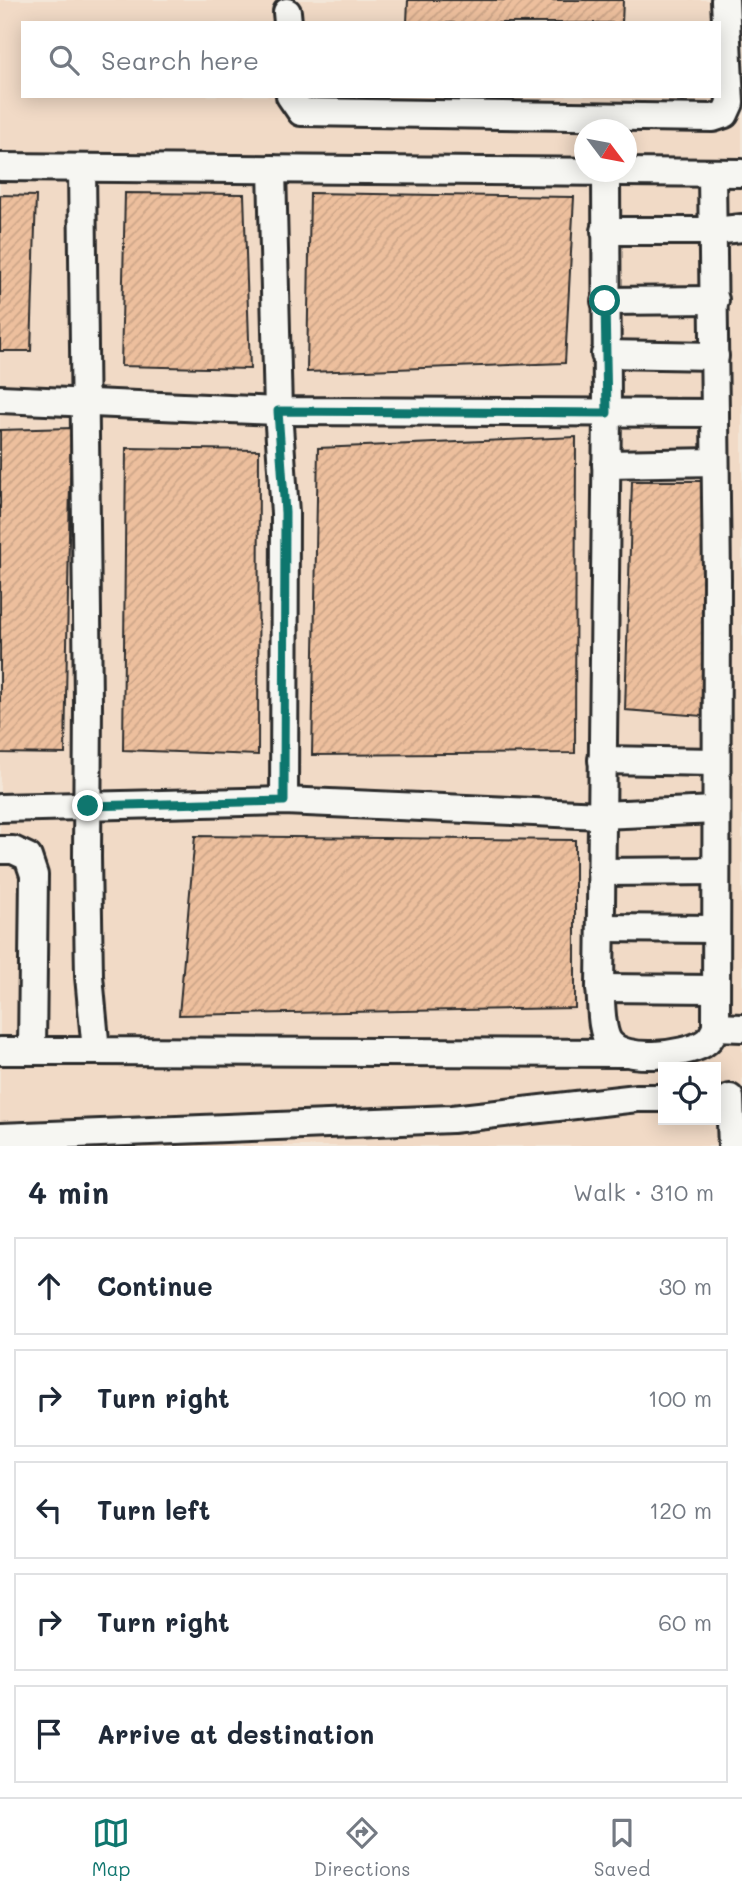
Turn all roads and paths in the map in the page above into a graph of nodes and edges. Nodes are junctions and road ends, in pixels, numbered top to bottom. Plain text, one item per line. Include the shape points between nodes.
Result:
1 (725, 0) edge
2 (291, 98) edge
3 (0, 167) edge
4 (82, 168) junction
5 (272, 169) junction
6 (574, 172) edge
7 (637, 173) edge
8 (742, 173) edge
9 (712, 174) junction
10 (606, 182) edge
11 (742, 228) edge
12 (606, 231) junction
13 (714, 231) junction
14 (715, 300) junction
15 (605, 301) junction
16 (606, 354) junction
17 (715, 356) junction
18 (0, 399) edge
19 (84, 402) junction
20 (278, 411) junction
21 (607, 413) junction
22 (715, 413) junction
23 (715, 462) junction
24 (606, 464) junction
25 (602, 760) junction
26 (716, 762) junction
27 (284, 801) junction
28 (88, 806) junction
29 (0, 808) edge
30 (716, 810) junction
31 (601, 815) junction
32 (0, 850) edge
33 (601, 872) junction
34 (716, 872) junction
35 (601, 928) junction
36 (716, 929) junction
37 (600, 988) junction
38 (715, 989) junction
39 (729, 1028) edge
40 (32, 1049) junction
41 (0, 1051) edge
42 (96, 1051) junction
43 (624, 1053) junction
44 (658, 1098) edge
45 (729, 1098) edge
46 (0, 1137) edge
47 (732, 1146) edge

1 - 2 lane via 730,103 725,114 713,118 301,112
3 - 4 lane
4 - 5 lane
4 - 19 lane
5 - 6 lane
5 - 20 lane
7 - 9 lane
8 - 9 lane
9 - 13 lane
10 - 12 lane
11 - 13 lane
12 - 13 lane
12 - 15 lane
13 - 14 lane
14 - 15 lane
14 - 17 lane
15 - 16 lane
16 - 17 lane
16 - 21 lane
17 - 22 lane
18 - 19 lane
19 - 20 lane
19 - 28 lane
20 - 21 lane
20 - 27 lane via 285,513
21 - 22 lane
21 - 24 lane
22 - 23 lane
23 - 24 lane
23 - 26 lane
24 - 25 lane
25 - 26 lane
25 - 31 lane
26 - 30 lane
27 - 28 lane
27 - 31 lane
28 - 29 lane
28 - 42 lane via 89,976
30 - 31 lane
30 - 34 lane
31 - 33 lane
32 - 40 lane via 29,858 34,875
33 - 34 lane
33 - 35 lane
34 - 36 lane
35 - 36 lane
35 - 37 lane
36 - 38 lane
37 - 38 lane
37 - 43 lane via 604,1029 610,1042
38 - 39 lane
39 - 43 lane via 680,1053
40 - 41 lane
40 - 42 lane
42 - 43 lane
44 - 46 lane via 452,1119
45 - 47 lane

